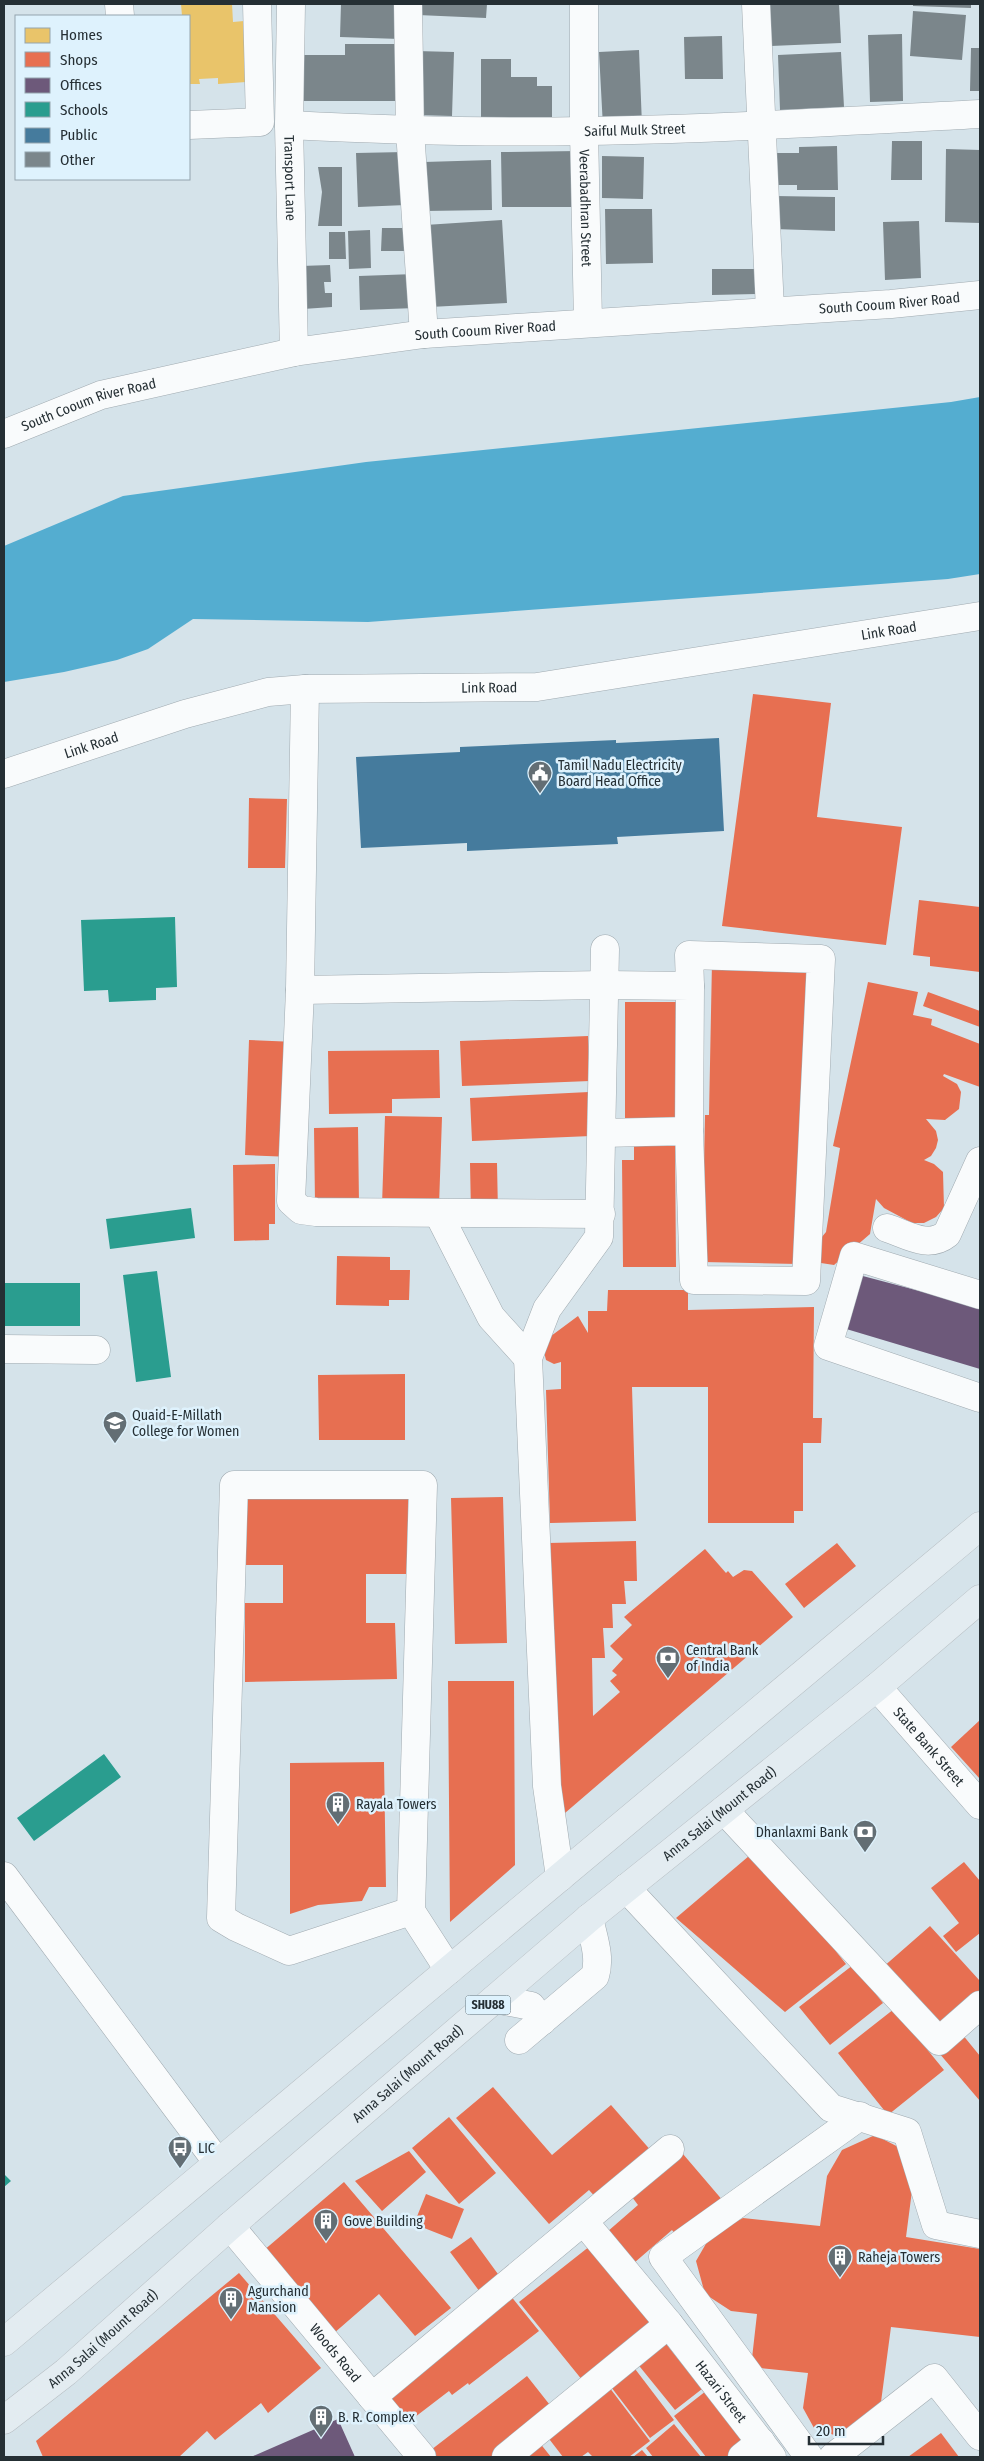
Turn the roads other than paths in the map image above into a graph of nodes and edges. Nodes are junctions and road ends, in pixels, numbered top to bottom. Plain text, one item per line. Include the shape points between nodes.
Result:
1 (257, 4) edge
2 (291, 4) edge
3 (408, 4) edge
4 (584, 4) edge
5 (756, 4) edge
6 (980, 114) edge
7 (190, 124) edge
8 (290, 125) junction
9 (762, 125) junction
10 (410, 131) junction
11 (584, 131) junction
12 (980, 295) edge
13 (770, 310) junction
14 (588, 322) junction
15 (424, 334) junction
16 (294, 352) junction
17 (4, 434) edge
18 (980, 616) edge
19 (305, 690) junction
20 (4, 774) edge
21 (605, 949) dead end
22 (605, 985) junction
23 (690, 986) junction
24 (300, 990) junction
25 (689, 1131) junction
26 (602, 1133) junction
27 (980, 1161) edge
28 (438, 1213) junction
29 (601, 1214) junction
30 (887, 1228) dead end
31 (980, 1295) edge
32 (4, 1349) edge
33 (96, 1350) dead end
34 (528, 1358) junction
35 (980, 1398) edge
36 (980, 1526) edge
37 (980, 1599) edge
38 (877, 1687) junction
39 (980, 1806) edge
40 (724, 1810) junction
41 (4, 1876) edge
42 (560, 1877) junction
43 (626, 1888) junction
44 (411, 1911) junction
45 (589, 1918) junction
46 (449, 1970) junction
47 (495, 1998) junction
48 (980, 2005) edge
49 (542, 2021) junction
50 (519, 2040) dead end
51 (860, 2116) junction
52 (670, 2149) dead end
53 (218, 2163) junction
54 (584, 2222) junction
55 (230, 2226) junction
56 (980, 2234) edge
57 (63, 2292) junction
58 (4, 2318) edge
59 (669, 2324) junction
60 (4, 2342) edge
61 (372, 2397) junction
62 (4, 2420) edge
63 (980, 2436) edge
64 (758, 2452) edge
65 (422, 2457) edge
66 (506, 2457) edge
67 (809, 2457) edge
68 (834, 2457) edge

1 - 7 street via 260,122
2 - 8 street, Transport Lane
3 - 10 street
4 - 11 street, Veerabadhran Street
5 - 9 street
6 - 9 street, Saiful Mulk Street
8 - 10 street, Saiful Mulk Street
8 - 16 street, Transport Lane
9 - 11 street, Saiful Mulk Street
9 - 13 street
10 - 11 street, Saiful Mulk Street
10 - 15 street
11 - 14 street, Veerabadhran Street
12 - 13 street, South Cooum River Road via 891,304
13 - 14 street, South Cooum River Road
14 - 15 street, South Cooum River Road
15 - 16 street, South Cooum River Road
16 - 17 street, South Cooum River Road via 101,395
18 - 19 street, Link Road via 537,687
19 - 20 street, Link Road via 268,692 185,714
19 - 24 street
21 - 22 street
22 - 23 street
22 - 24 street
22 - 26 street
23 - 25 street
23 - 25 street via 689,956 821,959 806,1281 694,1280
24 - 28 street via 291,1201 301,1210 316,1212
25 - 26 street
26 - 29 street
27 - 30 street via 947,1234 928,1243
28 - 29 street
28 - 34 street via 491,1317
29 - 34 street via 599,1237 547,1309
31 - 35 street via 854,1256 828,1346
32 - 33 street
34 - 42 street via 547,1786
36 - 42 main road
37 - 38 main road, Anna Salai (Mount Road) / SHU88
38 - 39 street, State Bank Street
38 - 40 main road, Anna Salai (Mount Road) / SHU88
40 - 43 main road, Anna Salai (Mount Road) / SHU88
40 - 48 street via 939,2041
41 - 53 street
42 - 46 main road
43 - 45 main road, Anna Salai (Mount Road) / SHU88
43 - 51 street via 831,2108
44 - 44 street via 289,1951 221,1918 234,1485 423,1485
44 - 46 street
45 - 47 main road, Anna Salai (Mount Road) / SHU88
45 - 49 street via 597,1952 596,1976
46 - 53 main road
47 - 49 street via 531,2006
47 - 55 main road, Anna Salai (Mount Road) / SHU88
49 - 50 street
51 - 56 street via 907,2132 936,2225
51 - 67 street via 663,2257
52 - 54 street
53 - 57 main road
54 - 59 street, Hazari Street
54 - 61 street
55 - 61 street, Woods Road
55 - 62 main road, Anna Salai (Mount Road) / SHU88 via 66,2372
57 - 58 main road
57 - 60 main road
59 - 64 street, Hazari Street
59 - 66 street
61 - 65 street, Woods Road
63 - 68 street via 934,2378

